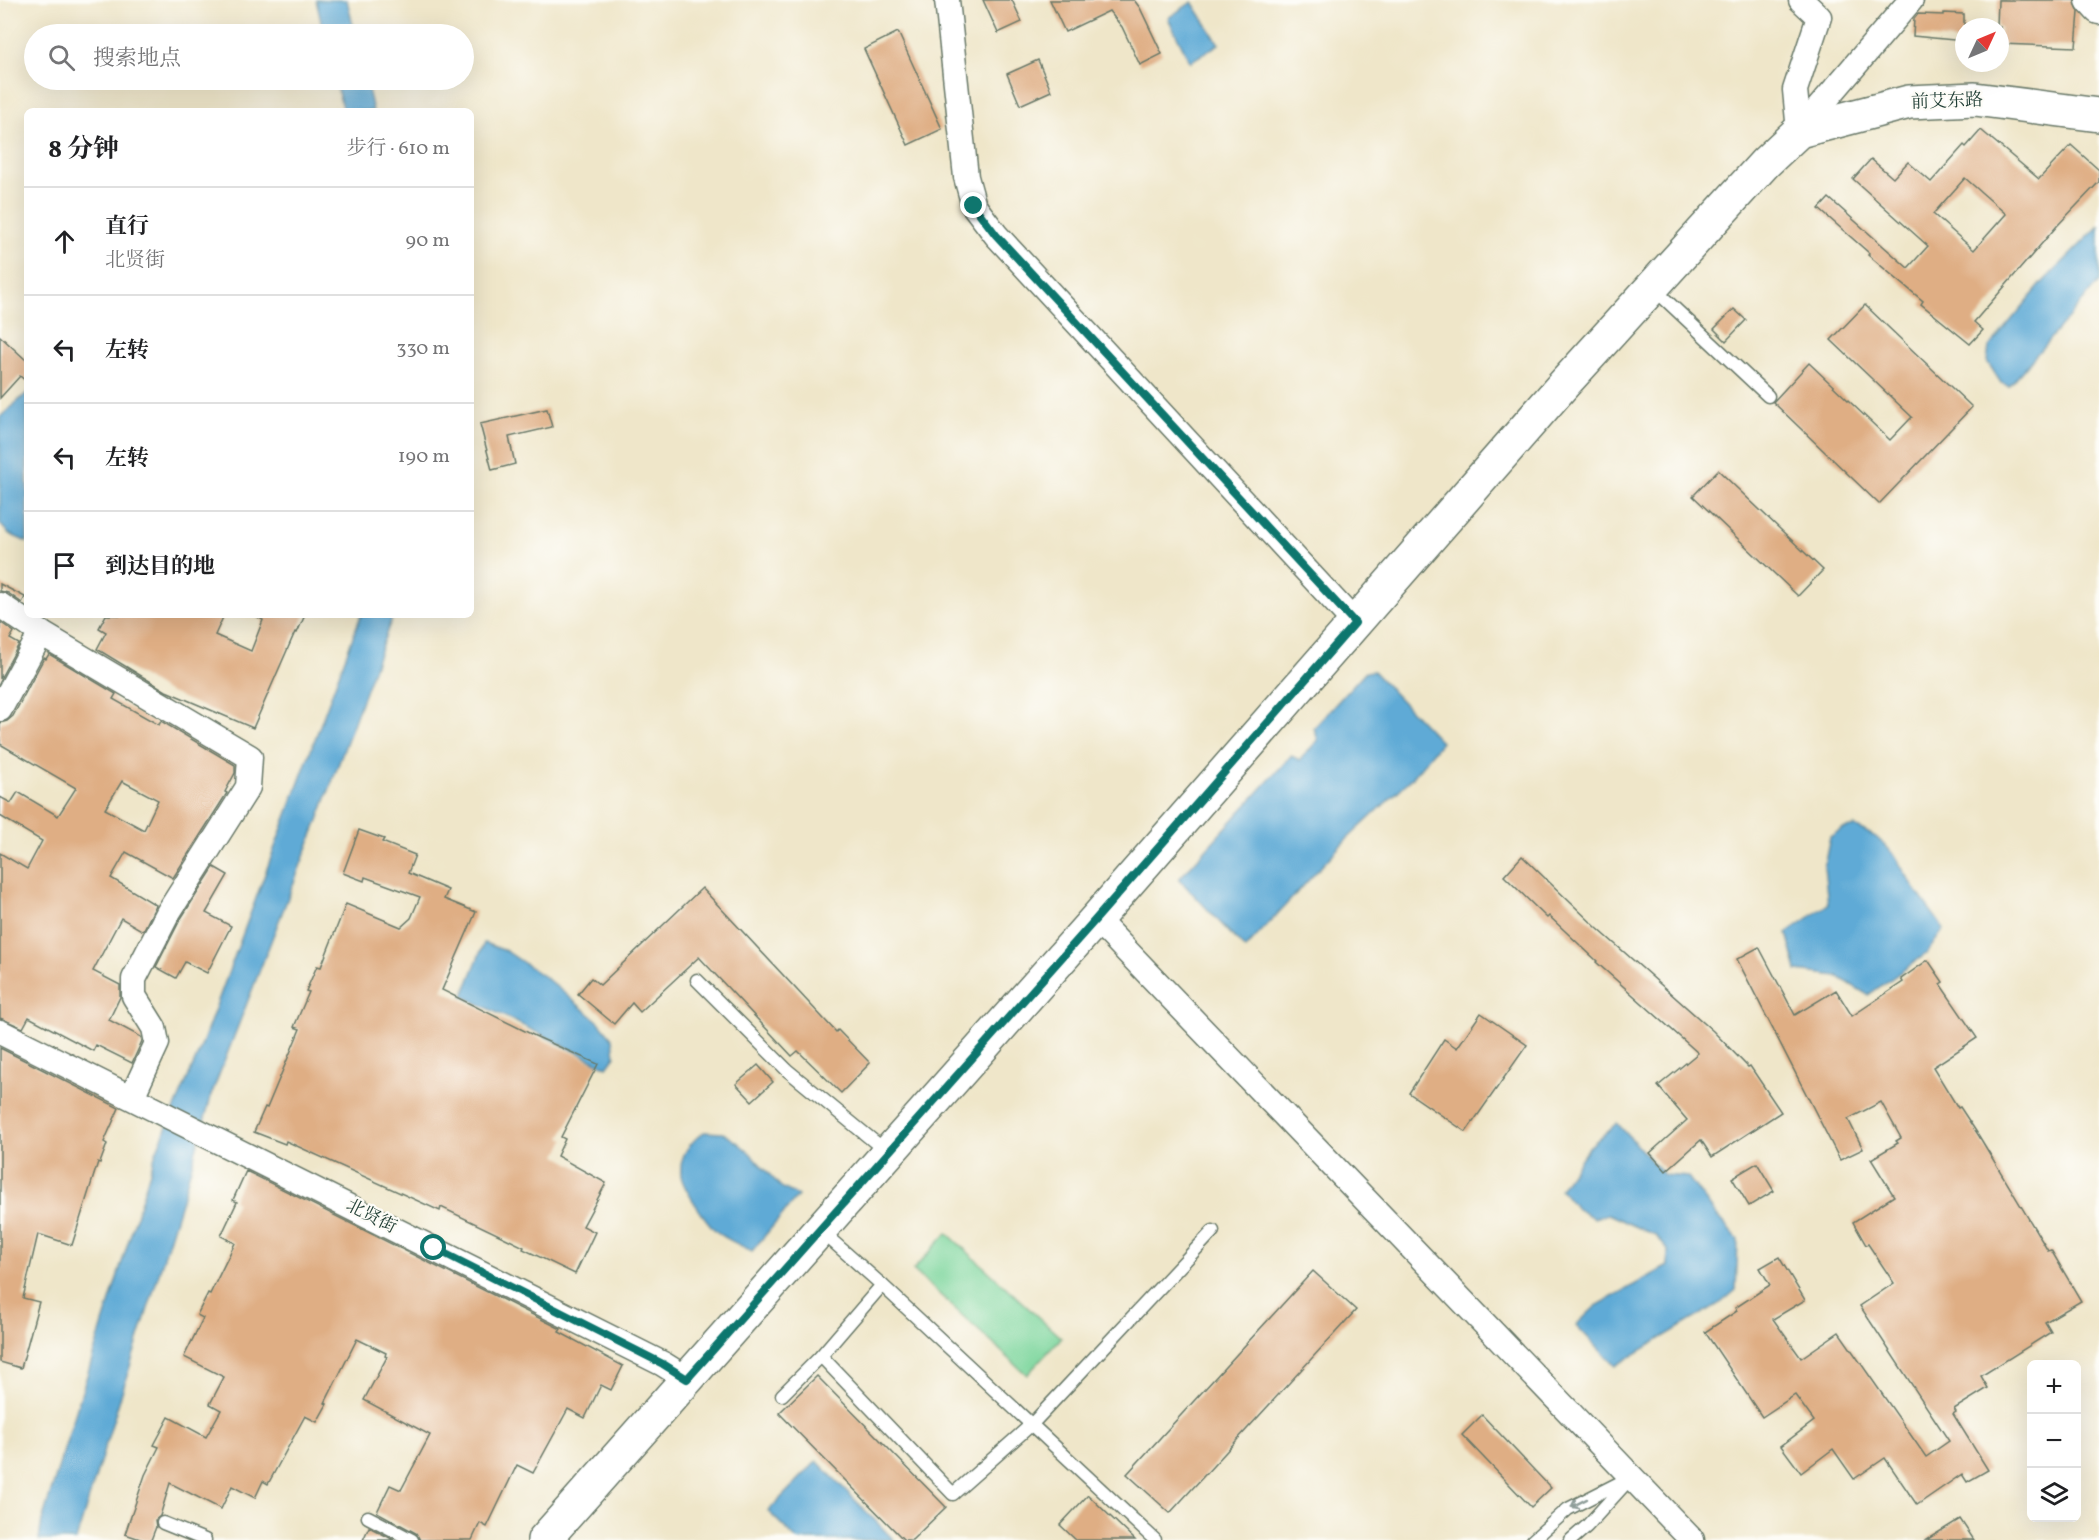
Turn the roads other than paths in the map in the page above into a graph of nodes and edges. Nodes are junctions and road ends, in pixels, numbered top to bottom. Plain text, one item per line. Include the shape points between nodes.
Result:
1 (949, 0) edge
2 (1800, 0) edge
3 (1911, 0) edge
4 (2091, 0) edge
5 (2099, 9) edge
6 (2099, 115) edge
7 (1799, 131) junction
8 (1652, 288) junction
9 (1768, 396) dead end
10 (0, 605) edge
11 (1355, 623) junction
12 (41, 633) junction
13 (0, 709) edge
14 (1096, 919) junction
15 (697, 980) dead end
16 (0, 1032) edge
17 (132, 1097) junction
18 (888, 1153) junction
19 (820, 1230) junction
20 (1213, 1231) dead end
21 (882, 1285) junction
22 (821, 1356) junction
23 (687, 1379) junction
24 (782, 1395) dead end
25 (1032, 1424) junction
26 (1631, 1477) junction
27 (368, 1517) dead end
28 (163, 1523) dead end
29 (205, 1540) edge
30 (412, 1540) edge
31 (544, 1540) edge
32 (1155, 1540) edge
33 (1533, 1540) edge
34 (1571, 1540) edge
35 (1692, 1540) edge

1 - 11 street via 966,177 974,206 996,235
2 - 7 street via 1819,17 1795,90
3 - 7 street
4 - 5 street
6 - 7 main road, 前艾东路 via 1975,99 1909,102
7 - 8 main road
8 - 9 lane
8 - 11 main road
10 - 12 street
11 - 14 main road
12 - 13 street
12 - 17 street via 250,757 248,787 168,913 134,979 134,996 154,1029 157,1042
14 - 18 main road
14 - 26 street
15 - 18 lane via 787,1070
16 - 17 street
17 - 23 street, 北贤街
18 - 19 main road
19 - 21 lane
19 - 23 main road
20 - 25 lane
21 - 22 lane
21 - 25 lane
22 - 24 lane
22 - 25 lane via 953,1494
23 - 31 main road
25 - 32 lane
26 -> 33 lane via 1568,1509
26 - 34 lane
26 - 35 street
27 - 30 lane
28 - 29 lane

